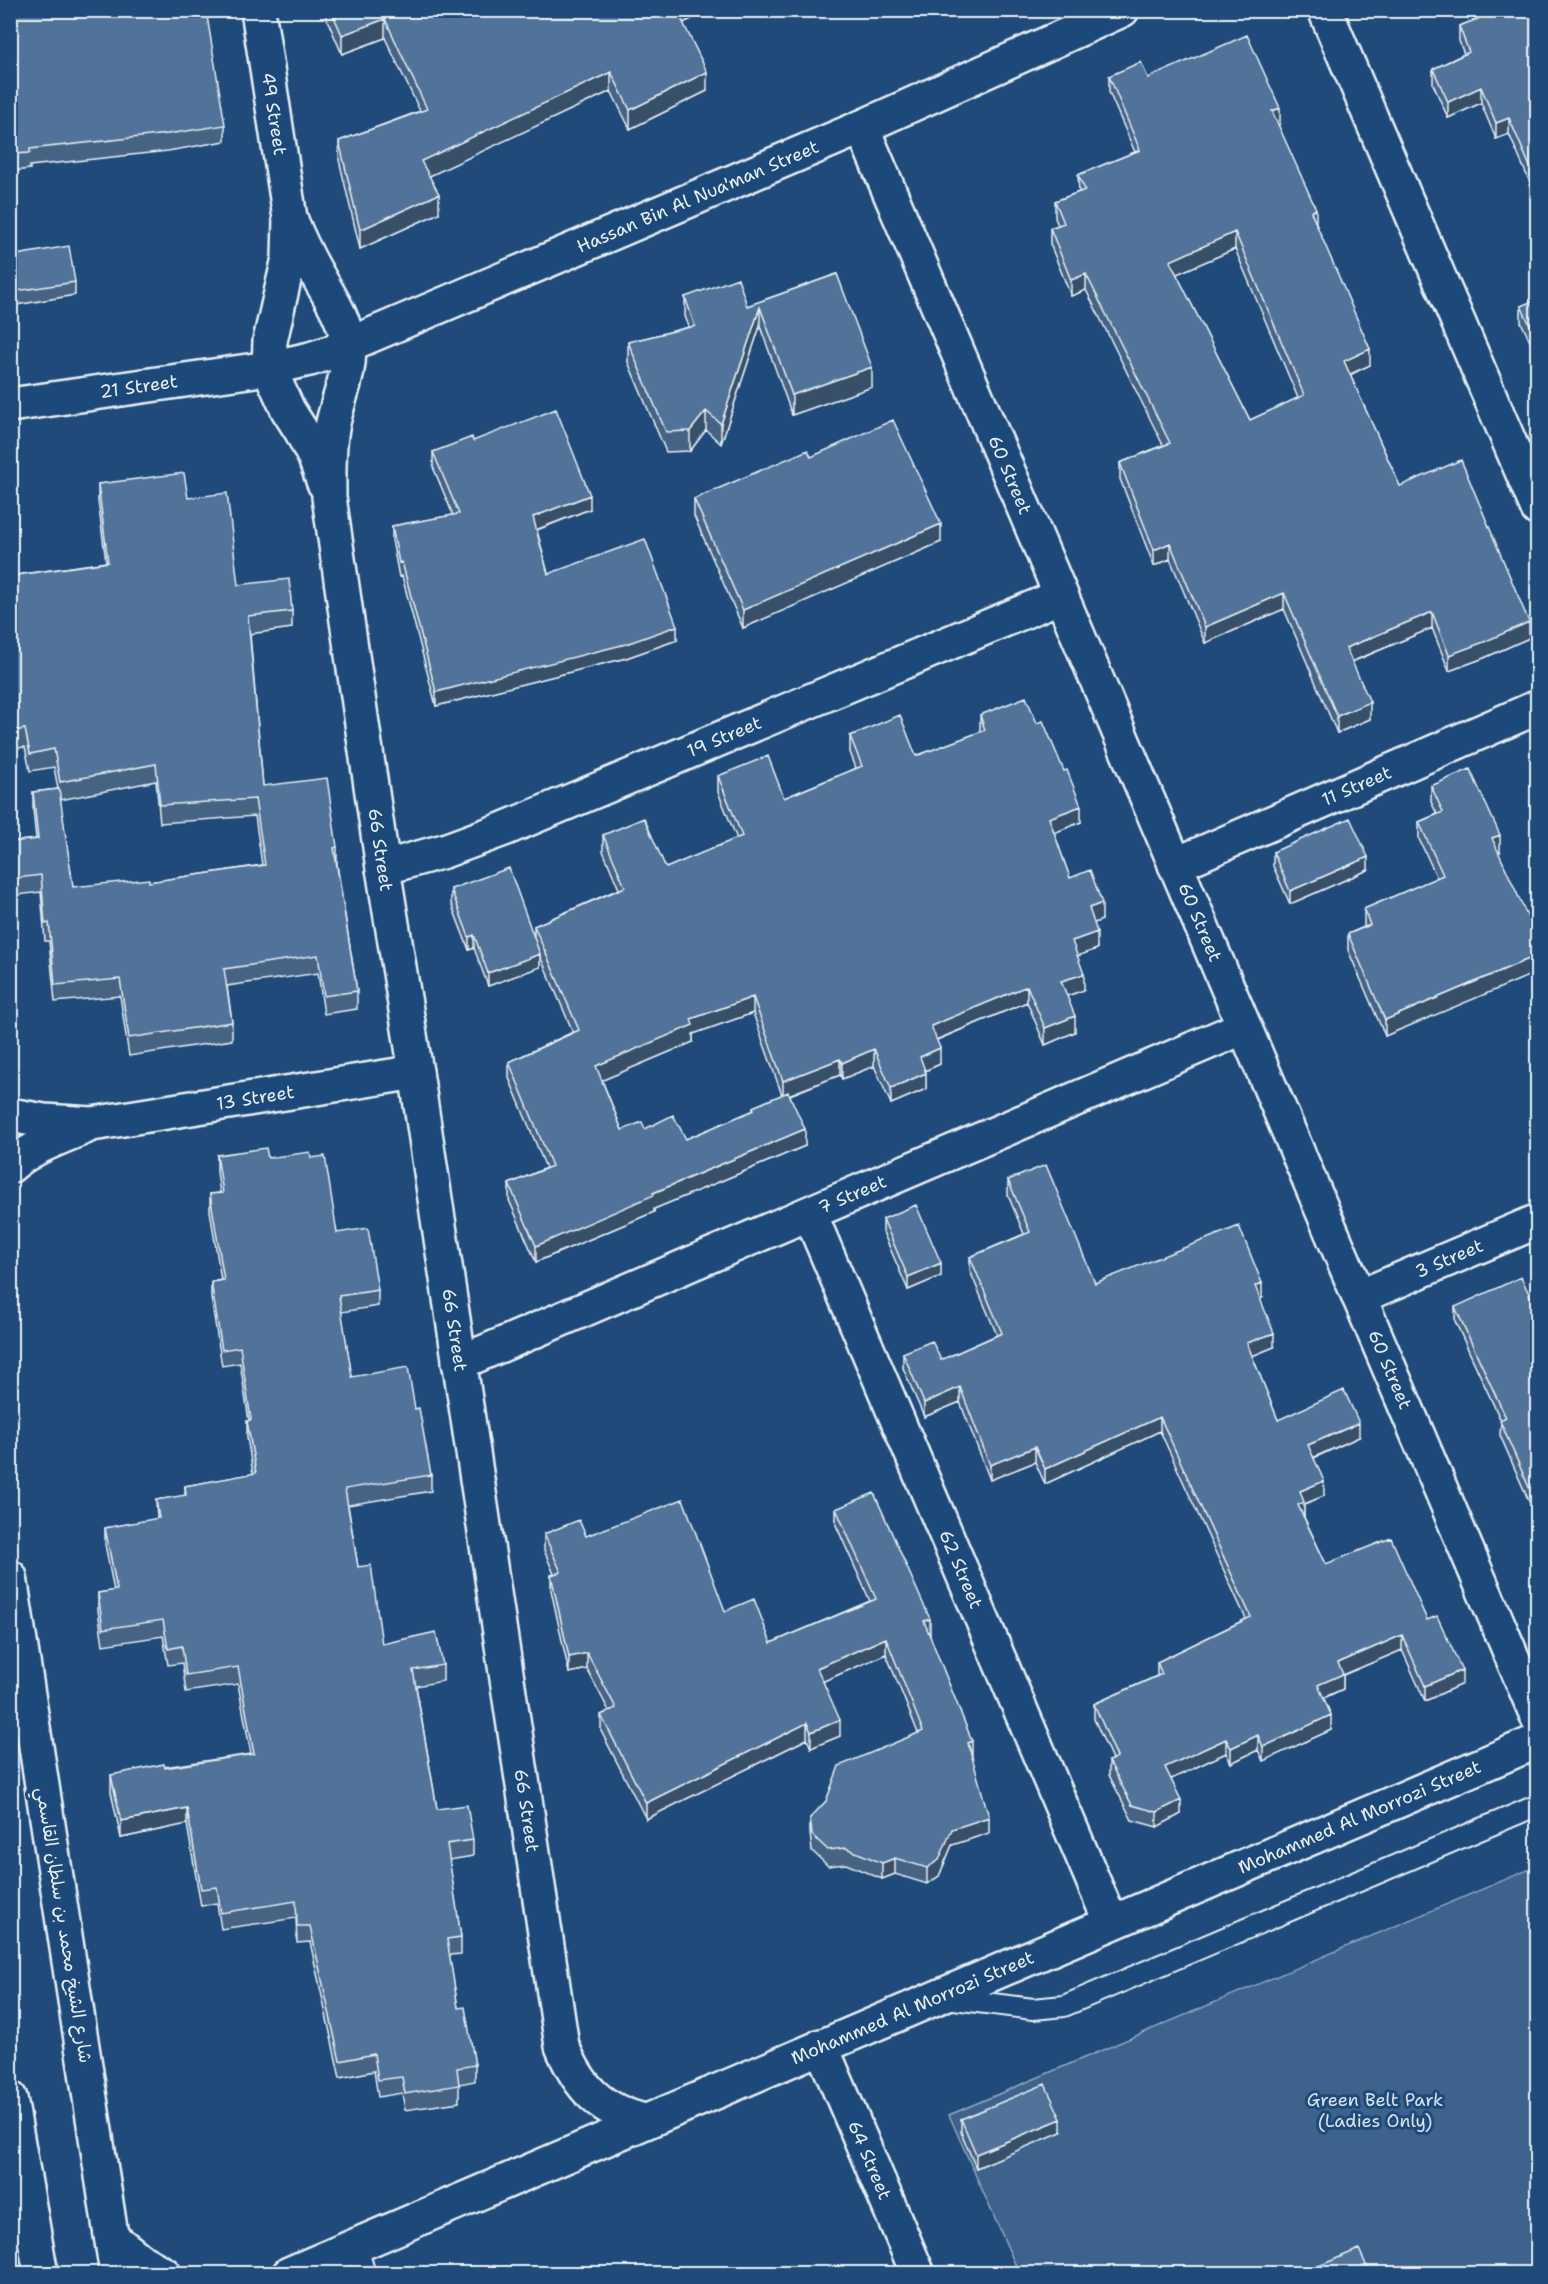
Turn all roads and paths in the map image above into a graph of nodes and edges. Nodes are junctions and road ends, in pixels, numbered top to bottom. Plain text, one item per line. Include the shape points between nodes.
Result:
1 (258, 10) edge
2 (1122, 10) edge
3 (1325, 10) edge
4 (862, 128) junction
5 (290, 218) junction
6 (348, 345) junction
7 (269, 368) junction
8 (10, 405) edge
9 (329, 497) junction
10 (1538, 509) edge
11 (1061, 596) junction
12 (1538, 707) edge
13 (1175, 865) junction
14 (383, 868) junction
15 (1244, 1027) junction
16 (416, 1072) junction
17 (10, 1115) edge
18 (92, 1124) junction
19 (10, 1166) edge
20 (810, 1214) junction
21 (1538, 1221) edge
22 (1359, 1297) junction
23 (459, 1363) junction
24 (10, 1577) edge
25 (1538, 1718) edge
26 (1538, 1741) edge
27 (1538, 1805) edge
28 (1111, 1923) junction
29 (938, 1997) junction
30 (821, 2046) junction
31 (10, 2098) edge
32 (644, 2121) junction
33 (112, 2238) junction
34 (361, 2259) edge
35 (41, 2274) edge
36 (117, 2274) edge
37 (164, 2274) edge
38 (289, 2274) edge
39 (918, 2274) edge

1 - 5 street, 49 Street
2 - 4 street, Hassan Bin Al Nua'man Street
3 - 10 street
4 - 6 street, Hassan Bin Al Nua'man Street
4 - 11 street, 60 Street
5 - 6 street, 49 Street via 336,307
5 - 7 street, 49 Street via 289,258 270,341
6 - 7 street, Hassan Bin Al Nua'man Street
6 - 9 street, 66 Street via 346,378 332,427
7 - 8 street, 21 Street
7 - 9 street, 66 Street via 315,458
9 - 14 street, 66 Street
11 - 13 street, 60 Street
11 - 14 street, 19 Street via 504,829
12 - 13 street, 11 Street
13 - 15 street, 60 Street
14 - 16 street, 66 Street
15 - 20 street, 7 Street
15 - 22 street, 60 Street
16 - 18 street, 13 Street
16 - 23 street, 66 Street
17 - 18 street, 13 Street
18 - 19 street, 13 Street via 44,1144
20 - 23 street, 7 Street
20 - 28 street, 62 Street
21 - 22 street, 3 Street
22 - 25 street, 60 Street
23 - 32 street, 66 Street via 562,2046 571,2068 602,2104 622,2116
24 - 33 street, شارع الشيخ محمد بن سلطان القاسمي
26 - 28 street, Mohammed Al Morrozi Street
27 - 29 lane via 1064,2006 1033,2009
28 - 29 street, Mohammed Al Morrozi Street
29 - 30 street, Mohammed Al Morrozi Street
30 - 32 street, Mohammed Al Morrozi Street
30 - 39 street, 64 Street
31 - 35 street
32 - 34 street, Mohammed Al Morrozi Street
33 - 36 street, شارع الشيخ محمد بن سلطان القاسمي
33 - 37 street
34 - 38 street, Mohammed Al Morrozi Street

